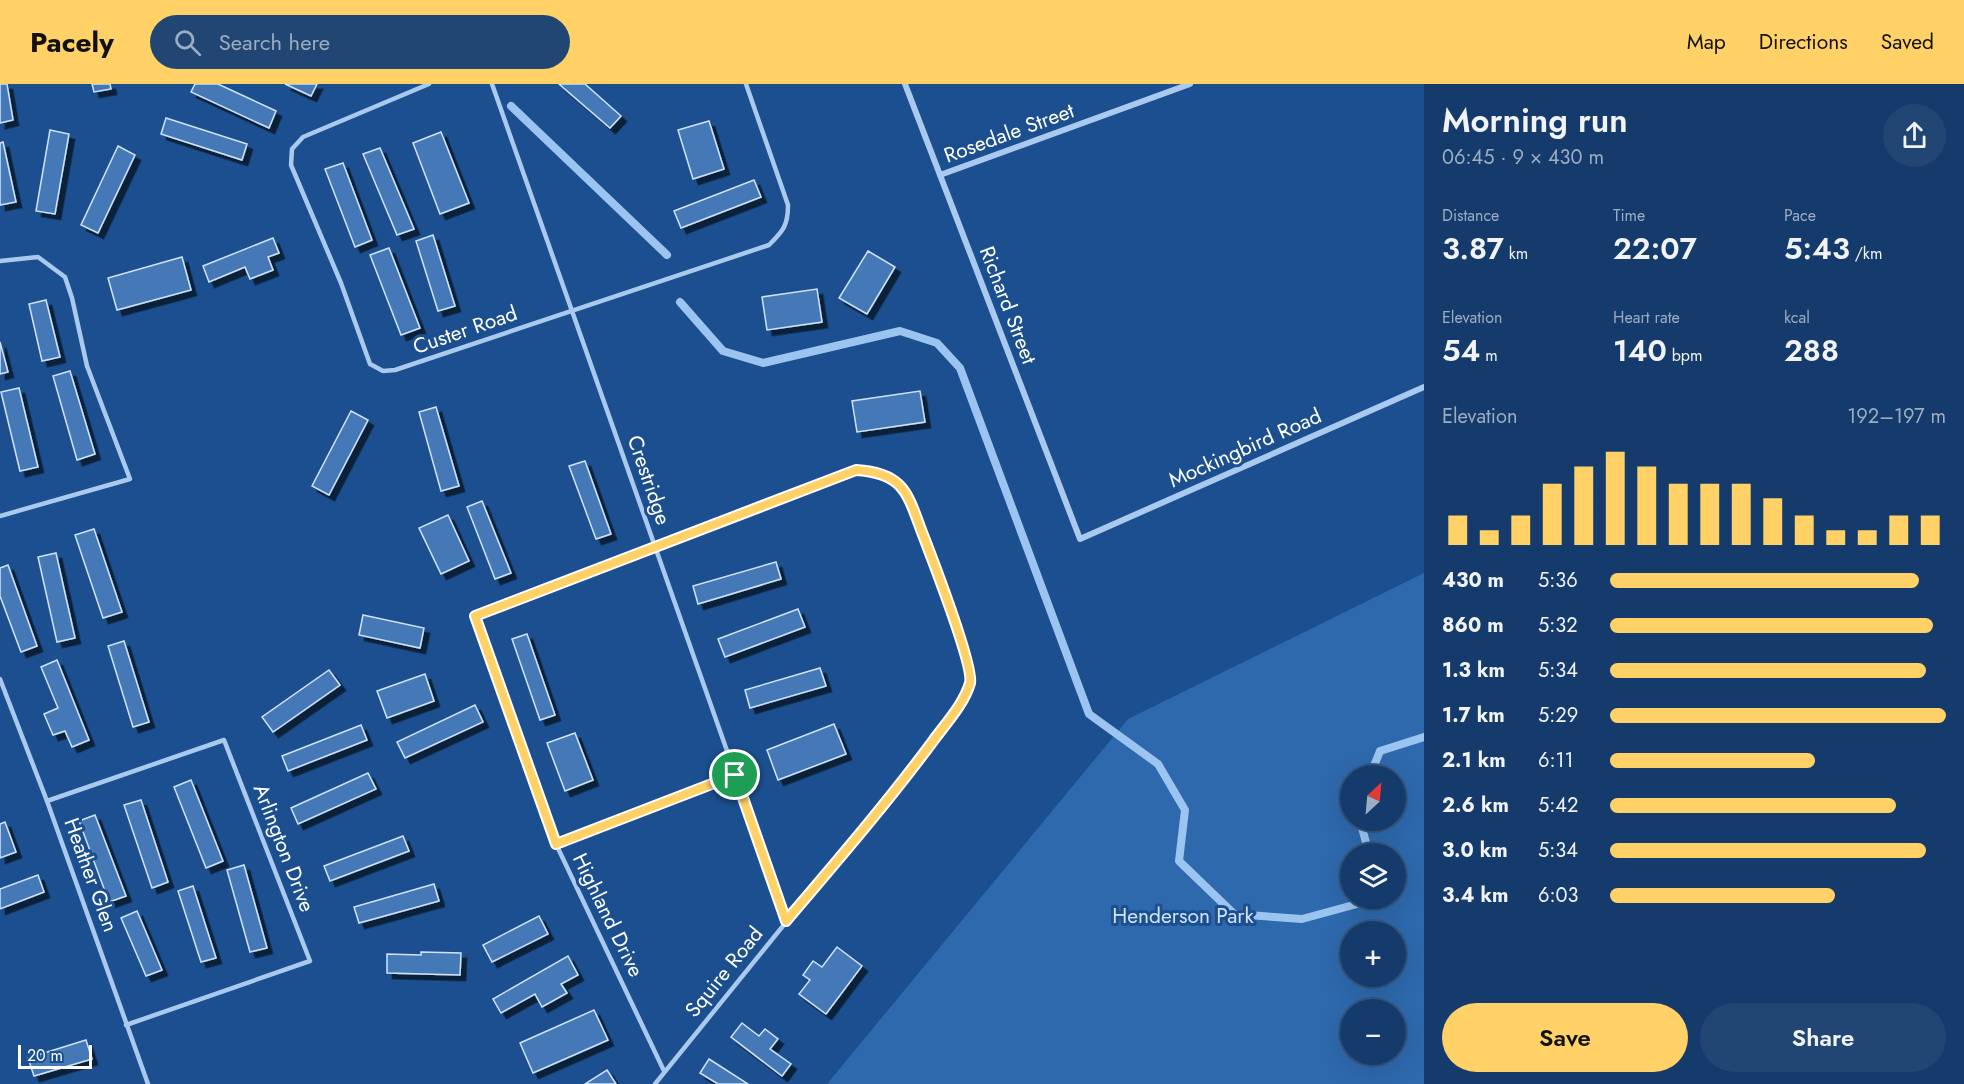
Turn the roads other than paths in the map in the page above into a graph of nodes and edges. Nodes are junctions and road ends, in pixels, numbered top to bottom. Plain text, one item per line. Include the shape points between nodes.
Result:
1 (429, 84) edge
2 (492, 84) edge
3 (746, 84) edge
4 (904, 84) edge
5 (1190, 84) edge
6 (940, 176) junction
7 (0, 261) edge
8 (572, 311) junction
9 (1424, 387) edge
10 (0, 516) edge
11 (1080, 539) joint
12 (655, 548) junction
13 (0, 679) edge
14 (971, 681) joint
15 (735, 775) junction
16 (47, 801) junction
17 (556, 844) junction
18 (786, 921) junction
19 (126, 1025) junction
20 (664, 1071) junction
21 (148, 1084) edge
22 (655, 1084) edge

1 - 8 lane, Custer Road via 303,137 292,149 291,165 370,363 383,371 395,370
2 - 8 lane, Crestridge
3 - 8 lane, Custer Road via 788,205 788,220 781,233 768,245
4 - 6 street, Richard Street
5 - 6 street, Rosedale Street
6 - 11 street, Richard Street
7 - 10 lane via 38,257 65,277 87,366 130,479
8 - 12 lane, Crestridge
9 - 11 street, Mockingbird Road
12 - 14 lane, Highland Drive via 856,470 889,477 903,487 930,554 962,642
12 - 15 lane, Crestridge
12 - 17 lane, Highland Drive via 475,616
13 - 16 lane, Heather Glen
14 - 18 lane, Squire Road via 959,706 897,790
15 - 17 lane
15 - 18 lane, Crestridge
16 - 19 lane, Heather Glen
16 - 19 lane, Arlington Drive via 224,740 310,961
17 - 20 lane, Highland Drive
18 - 20 lane, Squire Road
19 - 21 lane, Heather Glen
20 - 22 lane, Squire Road

